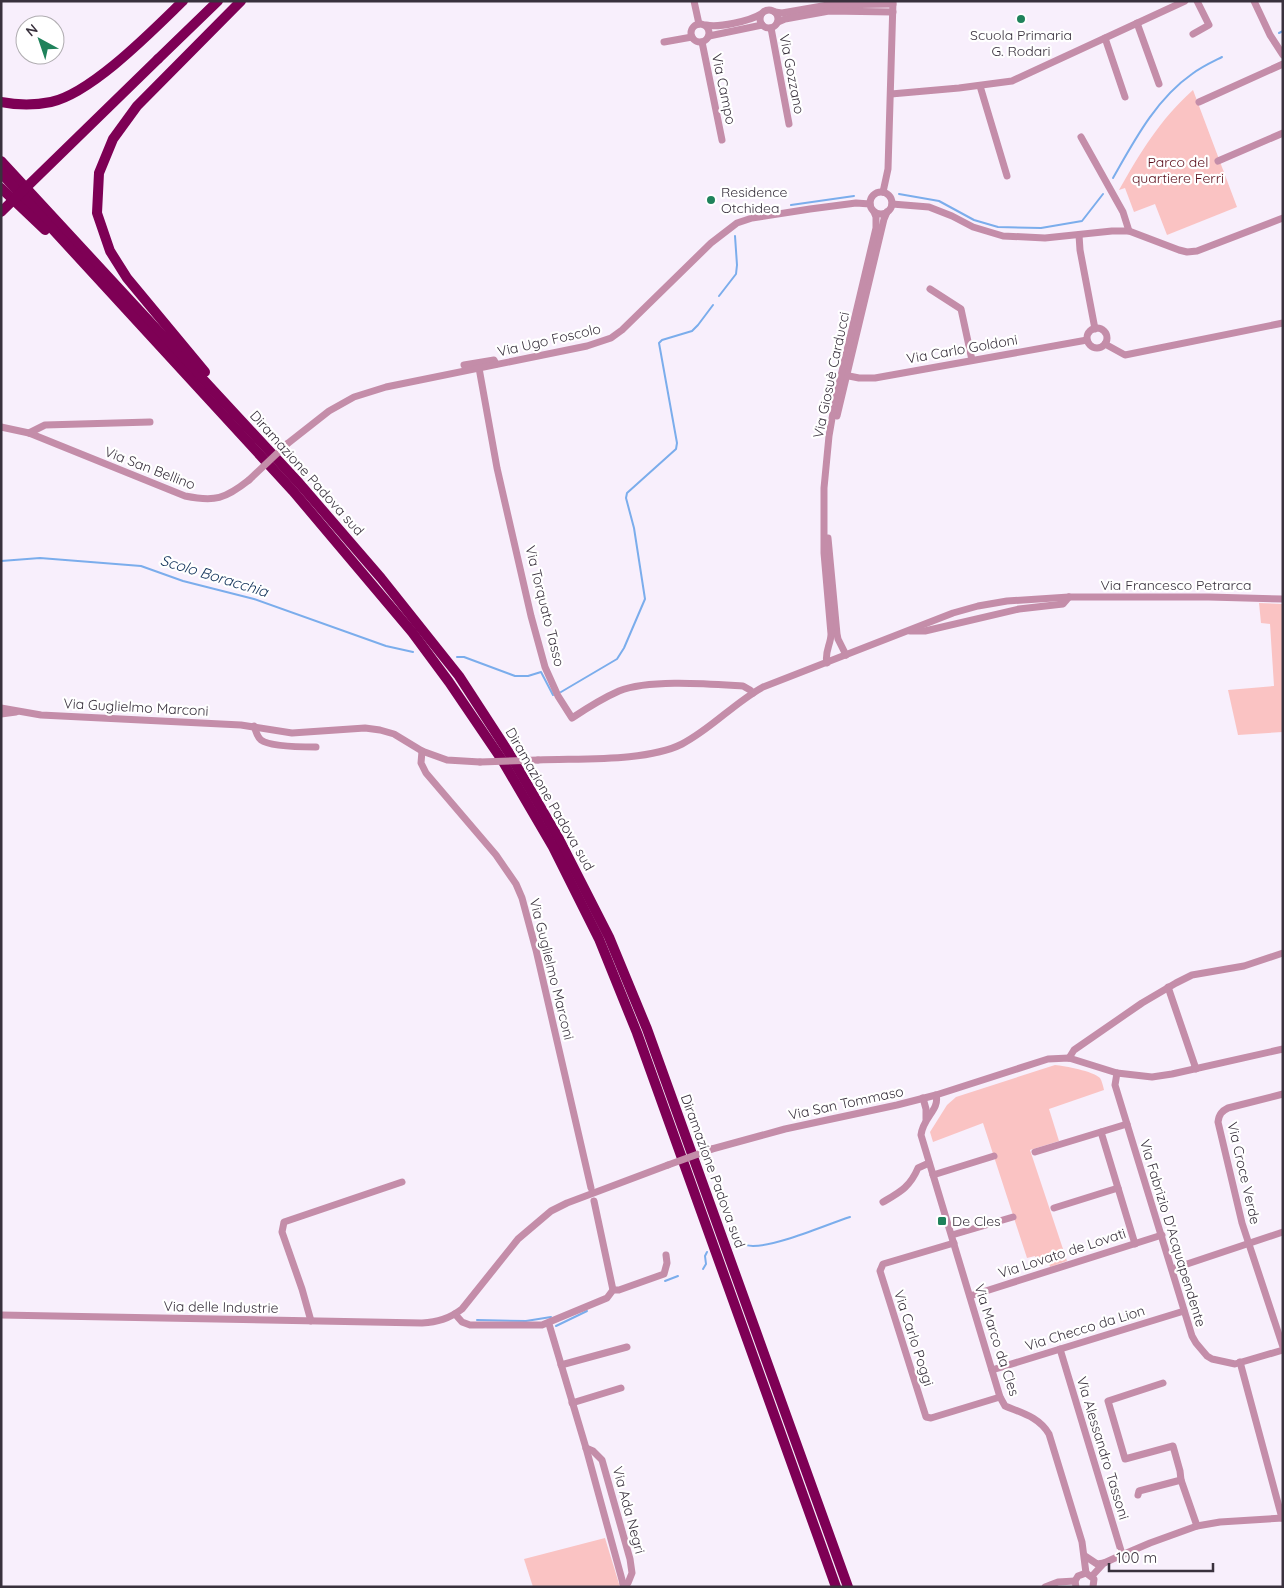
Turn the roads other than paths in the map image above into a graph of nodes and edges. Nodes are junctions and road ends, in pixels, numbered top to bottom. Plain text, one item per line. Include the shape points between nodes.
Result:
1 (183, 1) edge
2 (209, 1) edge
3 (218, 1) edge
4 (241, 1) edge
5 (694, 1) edge
6 (765, 1) edge
7 (1185, 1) edge
8 (1197, 1) edge
9 (1254, 1) edge
10 (893, 3) edge
11 (1174, 4) edge
12 (764, 12) junction
13 (775, 12) junction
14 (892, 12) junction
15 (778, 22) junction
16 (1137, 23) junction
17 (702, 24) junction
18 (762, 25) junction
19 (771, 28) junction
20 (1193, 34) dead end
21 (709, 36) junction
22 (692, 37) junction
23 (1105, 38) junction
24 (664, 42) dead end
25 (702, 42) junction
26 (1283, 55) edge
27 (156, 58) junction
28 (1283, 64) edge
29 (1159, 84) dead end
30 (980, 86) junction
31 (892, 94) junction
32 (1125, 96) dead end
33 (1, 102) edge
34 (1200, 102) dead end
35 (789, 124) dead end
36 (1283, 133) edge
37 (1081, 136) dead end
38 (722, 140) dead end
39 (1, 161) edge
40 (1218, 161) dead end
41 (1, 173) edge
42 (1007, 176) dead end
43 (1, 188) edge
44 (883, 192) junction
45 (1, 204) edge
46 (870, 204) junction
47 (892, 204) junction
48 (1, 212) edge
49 (874, 212) junction
50 (887, 212) junction
51 (1283, 218) edge
52 (1129, 231) junction
53 (1079, 235) junction
54 (74, 254) junction
55 (930, 289) dead end
56 (1283, 323) edge
57 (1095, 328) junction
58 (1087, 340) junction
59 (1105, 344) junction
60 (972, 360) junction
61 (496, 364) junction
62 (464, 365) dead end
63 (479, 368) junction
64 (844, 375) junction
65 (150, 422) dead end
66 (247, 426) junction
67 (1, 427) edge
68 (29, 433) junction
69 (249, 480) joint
70 (1069, 597) junction
71 (1283, 598) edge
72 (907, 631) junction
73 (846, 655) junction
74 (827, 663) junction
75 (753, 693) junction
76 (1, 708) edge
77 (17, 712) junction
78 (1, 714) edge
79 (254, 726) junction
80 (316, 747) dead end
81 (422, 751) junction
82 (1283, 953) edge
83 (1168, 987) junction
84 (1283, 1049) edge
85 (1069, 1058) junction
86 (1196, 1069) junction
87 (1117, 1073) junction
88 (1283, 1094) edge
89 (936, 1095) junction
90 (923, 1098) junction
91 (926, 1119) junction
92 (1127, 1124) junction
93 (1101, 1132) junction
94 (1035, 1152) dead end
95 (994, 1156) dead end
96 (929, 1163) junction
97 (933, 1175) junction
98 (402, 1182) dead end
99 (591, 1188) dead end
100 (1118, 1188) junction
101 (594, 1201) dead end
102 (883, 1202) dead end
103 (1054, 1208) dead end
104 (1012, 1217) dead end
105 (1283, 1232) edge
106 (1162, 1235) junction
107 (953, 1239) junction
108 (1135, 1244) junction
109 (1248, 1244) junction
110 (666, 1255) dead end
111 (1172, 1270) junction
112 (613, 1290) junction
113 (970, 1296) junction
114 (1184, 1311) junction
115 (455, 1314) junction
116 (1, 1315) edge
117 (311, 1321) junction
118 (440, 1321) joint
119 (549, 1324) junction
120 (627, 1347) dead end
121 (1283, 1348) edge
122 (1060, 1349) junction
123 (1240, 1362) junction
124 (561, 1365) junction
125 (992, 1370) junction
126 (1163, 1383) dead end
127 (621, 1388) dead end
128 (1000, 1397) junction
129 (572, 1402) junction
130 (586, 1448) junction
131 (1181, 1480) junction
132 (1138, 1495) dead end
133 (1282, 1518) edge
134 (1197, 1526) junction
135 (1122, 1554) junction
136 (1085, 1556) junction
137 (1104, 1563) junction
138 (1089, 1575) junction
139 (1076, 1584) edge
140 (624, 1586) edge
141 (836, 1587) edge
142 (848, 1587) edge
143 (1045, 1587) edge
144 (1093, 1587) edge

1 - 33 highway via 145,37 77,91 52,102
2 - 27 highway
3 - 27 highway
4 - 66 highway via 137,106 113,139 99,174 98,213 110,251 127,278
5 - 17 street
6 - 12 street
7 - 11 street
8 - 20 street via 1209,26
9 - 26 street
10 - 13 street via 828,5
10 - 14 street
11 - 16 street
12 - 13 street
12 - 17 street via 753,18 716,26
12 - 18 street via 760,21
13 - 15 street
14 - 15 street via 829,11
14 - 31 street
15 - 19 street
16 - 23 street
16 - 29 street
17 - 21 street via 709,30
17 - 22 street via 691,30
18 - 19 street
18 - 21 street
19 - 35 street, Via Gozzano
21 - 25 street
22 - 24 street
22 - 25 street
23 - 30 street via 1021,78
23 - 32 street
25 - 38 street, Via Campo
27 - 45 highway
27 - 48 highway, bridge
28 - 34 street
30 - 31 street
30 - 42 street
31 - 44 street via 888,169
36 - 40 street
37 - 52 street via 1123,212
39 - 66 highway, Diramazione Padova sud
41 - 54 highway, Diramazione Padova sud
43 - 54 highway
44 - 46 street via 874,195
44 - 47 street via 891,198
46 - 49 street
46 - 61 street, Via Ugo Foscolo via 810,209 737,223 711,243 611,338 587,346
47 - 50 street
47 - 53 street via 929,207 973,227 1003,236 1045,238
49 - 50 street
49 - 64 street, Via Giosuè Carducci via 876,228
50 - 64 street, Via Giosuè Carducci
51 - 52 street via 1187,252
52 - 53 street
53 - 57 street
54 - 141 highway, Diramazione Padova sud via 293,491 412,632 502,760 553,847 599,939 637,1033
55 - 60 street via 961,309
56 - 59 street via 1125,355
57 - 58 street
57 - 59 street via 1105,333
58 - 59 street via 1095,348
58 - 60 street, Via Carlo Goldoni
60 - 64 street, Via Carlo Goldoni via 875,378
61 - 62 street via 494,360
61 - 63 street, Via Ugo Foscolo
63 - 69 street, Via Ugo Foscolo, bridge via 386,387 354,397 329,411 287,444
63 - 75 street, Via Torquato Tasso via 497,468 531,616 545,667 572,718 632,687 686,684 743,686
64 - 73 street, Via Giosuè Carducci via 830,462 827,523 837,634
64 - 74 street, Via Giosuè Carducci via 835,401 824,488 824,553 831,634
65 - 68 street, Via San Bellino via 45,425
66 - 142 highway, Diramazione Padova sud via 381,578 459,676 559,839 610,937 647,1029
67 - 68 street
68 - 69 street, Via San Bellino via 185,496 203,500 227,496
70 - 71 street, Via Francesco Petrarca
70 - 72 street, Via Francesco Petrarca via 1029,598 978,606
70 - 72 street, Via Francesco Petrarca via 1063,604 1019,609 925,632
72 - 73 street, Via Francesco Petrarca
73 - 74 street, Via Francesco Petrarca
74 - 75 street, Via Francesco Petrarca
75 - 81 street, Via Francesco Petrarca, bridge via 695,736 669,750 632,757 480,762 447,760
76 - 77 street, Via Guglielmo Marconi
77 - 78 street, Via Guglielmo Marconi
77 - 79 street, Via Guglielmo Marconi
79 - 80 street via 257,736 264,741
79 - 81 street, Via Guglielmo Marconi via 304,733 365,728 380,730 394,734
81 - 99 street, Via Guglielmo Marconi via 421,764 426,773 496,855 522,898
82 - 83 street via 1244,966 1192,975
83 - 85 street via 1074,1050
83 - 86 street
84 - 86 street
85 - 87 street
85 - 89 street, Via San Tommaso via 1048,1059
86 - 87 street via 1152,1076
87 - 92 street, Via Fabrizio D'Acquapendente via 1115,1085
88 - 109 street, Via Croce Verde via 1228,1108 1218,1116
89 - 90 street, Via San Tommaso
89 - 91 street, Via Marco da Cles via 936,1107
90 - 91 street, Via Marco da Cles
90 - 115 street, Via San Tommaso, bridge via 785,1128 712,1149 568,1203 551,1211 518,1239
91 - 96 street, Via Marco da Cles via 921,1135
92 - 93 street, Via Fabrizio D'Acquapendente
92 - 106 street, Via Fabrizio D'Acquapendente
93 - 94 street, Via Fabrizio D'Acquapendente
93 - 100 street
95 - 97 street
96 - 97 street, Via Marco da Cles
96 - 102 street via 918,1168 913,1180
97 - 107 street, Via Marco da Cles
98 - 117 street via 284,1222 282,1232
100 - 103 street
100 - 108 street
101 - 112 street
104 - 107 street
105 - 109 street
106 - 108 street, Via Lovato de Lovati
106 - 111 street, Via Fabrizio D'Acquapendente
107 - 113 street, Via Marco da Cles
107 - 128 street, Via Carlo Poggi via 883,1264 880,1271 926,1416 931,1418
108 - 113 street, Via Lovato de Lovati
109 - 111 street
109 - 121 street
110 - 112 street via 664,1274
111 - 114 street, Via Fabrizio D'Acquapendente
112 - 119 street via 607,1298
113 - 125 street, Via Marco da Cles
114 - 122 street, Via Checco da Lion
114 - 123 street, Via Fabrizio D'Acquapendente via 1194,1339 1207,1356 1235,1364
115 - 118 street, Via San Tommaso
115 - 119 street via 470,1325
116 - 117 street, Via delle Industrie
117 - 118 street, Via delle Industrie
119 - 124 street, Via Ada Negri
120 - 124 street
121 - 123 street, Via Fabrizio D'Acquapendente
122 - 125 street, Via Checco da Lion
122 - 135 street, Via Alessandro Tassoni
123 - 133 street
124 - 129 street, Via Ada Negri
125 - 128 street, Via Marco da Cles
126 - 131 street via 1108,1401 1125,1459 1173,1446
127 - 129 street
128 - 136 street, Via Marco da Cles via 1005,1406 1044,1425
129 - 130 street, Via Ada Negri
130 - 140 street, Via Ada Negri
130 - 140 street, Via Ada Negri via 602,1460 623,1530 632,1573
131 - 132 street via 1145,1488
131 - 134 street
133 - 134 street
134 - 135 street
135 - 137 street
136 - 137 street via 1097,1564
136 - 138 street, Via Marco da Cles
137 - 138 street
138 - 139 street via 1080,1574
138 - 144 street, Via Marco da Cles via 1094,1581
139 - 143 street via 1058,1582

